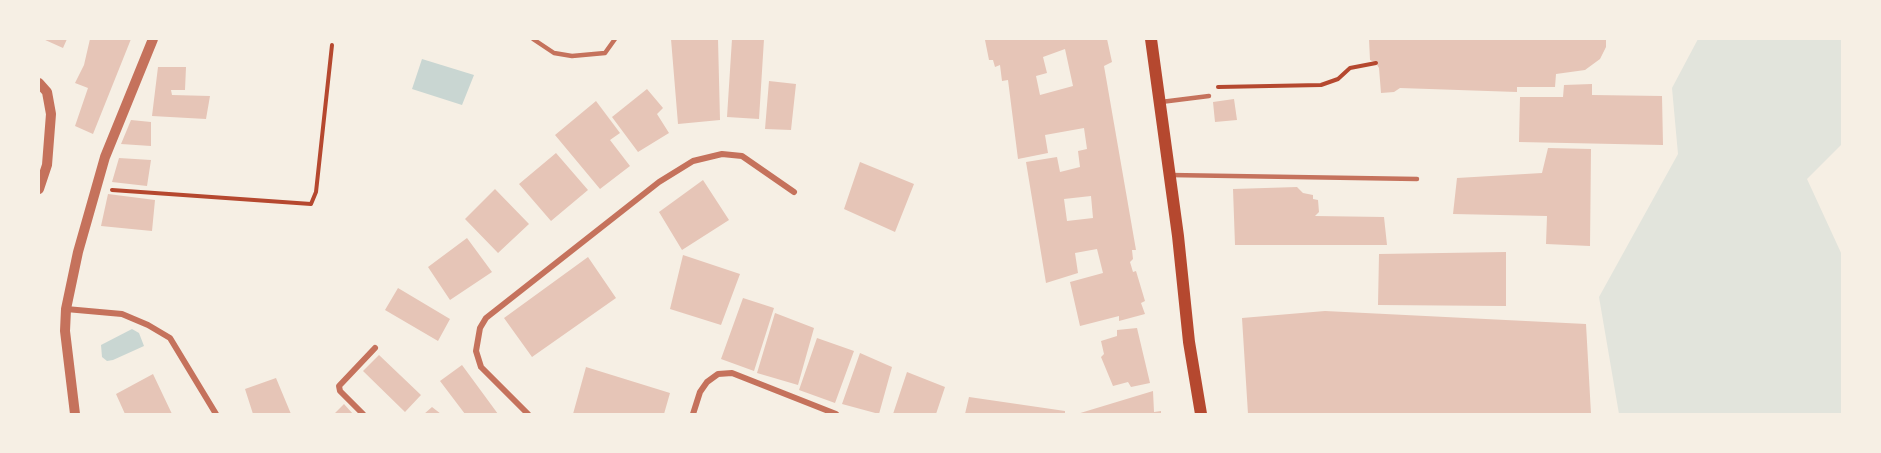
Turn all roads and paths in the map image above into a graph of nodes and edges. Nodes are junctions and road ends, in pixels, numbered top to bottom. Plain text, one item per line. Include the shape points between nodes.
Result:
1 (153, 39) edge
2 (533, 39) edge
3 (615, 39) edge
4 (1151, 39) edge
5 (332, 45) dead end
6 (1376, 63) dead end
7 (39, 83) edge
8 (1215, 87) dead end
9 (1209, 96) dead end
10 (1161, 102) junction
11 (1170, 176) junction
12 (1417, 179) dead end
13 (39, 189) edge
14 (96, 189) junction
15 (794, 192) dead end
16 (66, 309) junction
17 (375, 348) dead end
18 (75, 414) edge
19 (216, 414) edge
20 (363, 414) edge
21 (528, 414) edge
22 (693, 414) edge
23 (836, 414) edge
24 (1201, 414) edge

1 - 14 street
2 - 3 lane via 554,53 572,56 605,53
4 - 10 main road
5 - 14 path via 316,192 311,204
6 - 8 path via 1350,68 1338,79 1321,85
7 - 13 street via 47,92 51,114 47,165
9 - 10 lane
10 - 11 main road
11 - 12 lane
11 - 24 main road
14 - 16 street
15 - 21 street via 742,156 722,154 693,161 659,182 486,318 476,351 481,367
16 - 18 street
16 - 19 street via 122,314 170,338
17 - 20 street via 339,386
22 - 23 street via 707,382 718,374 732,373

